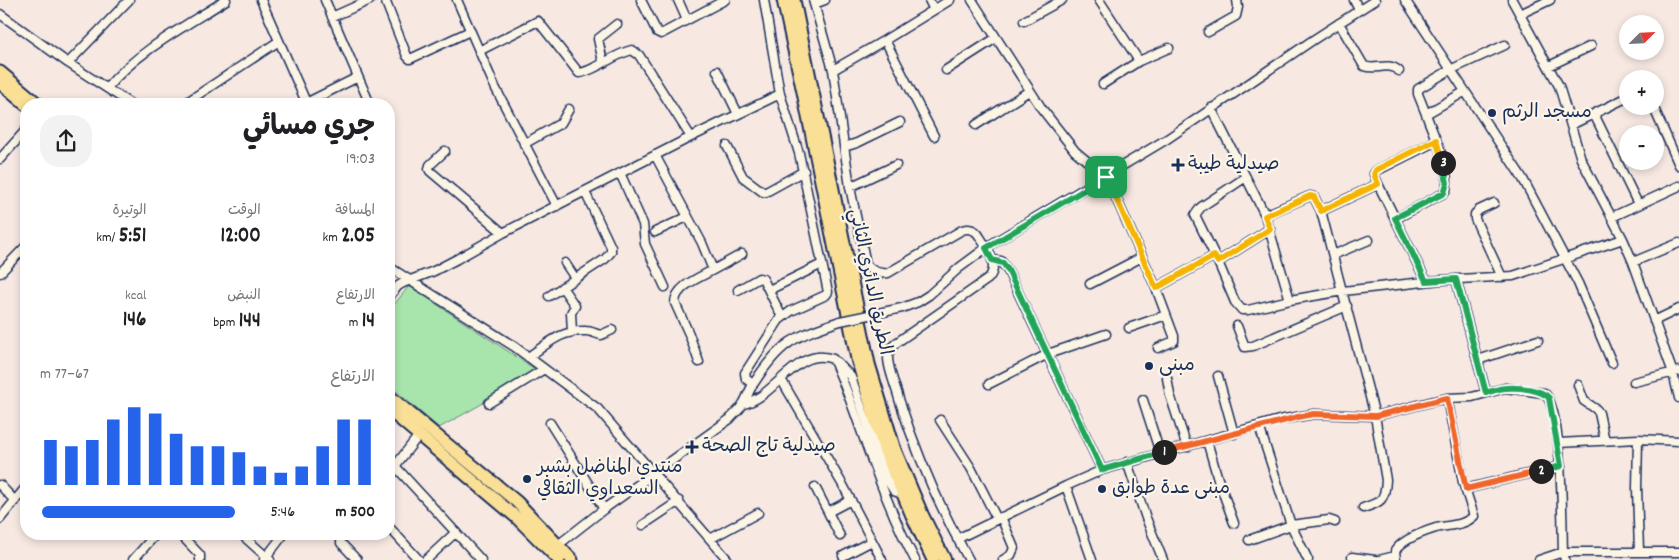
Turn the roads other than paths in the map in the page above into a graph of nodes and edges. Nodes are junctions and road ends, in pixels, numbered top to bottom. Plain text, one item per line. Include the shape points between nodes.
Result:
1 (129, 0) edge
2 (226, 0) edge
3 (261, 0) edge
4 (324, 0) edge
5 (370, 0) edge
6 (385, 0) edge
7 (457, 0) edge
8 (641, 0) edge
9 (678, 0) edge
10 (726, 0) edge
11 (764, 0) edge
12 (783, 0) edge
13 (794, 0) edge
14 (825, 0) edge
15 (929, 0) edge
16 (950, 0) edge
17 (972, 0) edge
18 (1062, 0) edge
19 (1099, 0) edge
20 (1237, 0) edge
21 (1354, 0) edge
22 (1375, 0) edge
23 (1405, 0) edge
24 (1512, 0) edge
25 (1550, 0) edge
26 (814, 2) edge
27 (934, 10) junction
28 (1359, 10) junction
29 (0, 14) edge
30 (1520, 14) junction
31 (332, 17) junction
32 (687, 20) junction
33 (1024, 21) dead end
34 (1339, 22) junction
35 (617, 24) dead end
36 (470, 31) junction
37 (1208, 32) dead end
38 (996, 38) junction
39 (885, 40) junction
40 (279, 41) junction
41 (1505, 45) dead end
42 (1591, 46) dead end
43 (1169, 48) dead end
44 (479, 51) junction
45 (1139, 61) junction
46 (68, 62) junction
47 (603, 62) junction
48 (1549, 66) junction
49 (833, 70) junction
50 (946, 70) dead end
51 (1450, 70) junction
52 (716, 71) dead end
53 (1399, 71) dead end
54 (0, 72) edge
55 (358, 77) junction
56 (0, 83) edge
57 (1103, 84) dead end
58 (107, 88) junction
59 (1029, 91) junction
60 (1464, 92) junction
61 (780, 94) junction
62 (31, 98) edge
63 (122, 98) edge
64 (193, 98) edge
65 (303, 98) edge
66 (315, 98) edge
67 (367, 98) edge
68 (20, 100) edge
69 (1619, 102) edge
70 (1211, 108) junction
71 (569, 109) dead end
72 (738, 114) junction
73 (1426, 114) junction
74 (1594, 114) junction
75 (1657, 115) edge
76 (900, 122) dead end
77 (976, 125) dead end
78 (1571, 125) junction
79 (934, 136) dead end
80 (20, 137) edge
81 (691, 137) junction
82 (1436, 140) junction
83 (524, 144) junction
84 (727, 146) dead end
85 (844, 147) junction
86 (445, 151) dead end
87 (655, 155) junction
88 (0, 159) edge
89 (896, 165) dead end
90 (1679, 165) edge
91 (804, 172) junction
92 (620, 174) junction
93 (1106, 177) junction
94 (1246, 177) junction
95 (1378, 184) junction
96 (1679, 186) edge
97 (850, 187) junction
98 (585, 192) junction
99 (1494, 204) dead end
100 (1638, 204) junction
101 (556, 206) junction
102 (1321, 211) junction
103 (1265, 216) junction
104 (687, 217) junction
105 (1612, 217) junction
106 (1395, 218) junction
107 (1270, 229) junction
108 (655, 232) dead end
109 (503, 233) junction
110 (1623, 238) junction
111 (1369, 240) dead end
112 (1679, 244) edge
113 (986, 248) junction
114 (20, 252) edge
115 (742, 254) dead end
116 (1333, 255) junction
117 (1142, 258) junction
118 (1565, 258) junction
119 (1216, 259) junction
120 (992, 260) junction
121 (1633, 262) junction
122 (565, 263) dead end
123 (822, 264) junction
124 (714, 270) junction
125 (395, 271) edge
126 (0, 273) edge
127 (1502, 277) junction
128 (575, 278) junction
129 (1456, 279) junction
130 (410, 280) junction
131 (1426, 281) junction
132 (1090, 284) dead end
133 (562, 287) junction
134 (665, 287) dead end
135 (1156, 288) junction
136 (395, 290) edge
137 (738, 290) dead end
138 (769, 290) junction
139 (1343, 291) junction
140 (549, 296) dead end
141 (1290, 300) junction
142 (1347, 306) junction
143 (1679, 309) edge
144 (1166, 314) junction
145 (782, 317) junction
146 (1654, 321) junction
147 (1237, 326) dead end
148 (1129, 328) dead end
149 (612, 330) dead end
150 (572, 332) junction
151 (1106, 334) dead end
152 (1538, 340) dead end
153 (1158, 348) dead end
154 (1048, 354) junction
155 (528, 357) junction
156 (833, 359) junction
157 (1478, 360) junction
158 (699, 362) dead end
159 (1612, 363) dead end
160 (544, 369) junction
161 (1676, 372) edge
162 (1218, 376) dead end
163 (1167, 378) dead end
164 (781, 379) junction
165 (1634, 382) dead end
166 (753, 384) junction
167 (989, 384) dead end
168 (1578, 385) dead end
169 (1486, 393) junction
170 (1447, 398) junction
171 (1679, 398) edge
172 (1143, 400) dead end
173 (395, 401) edge
174 (488, 403) dead end
175 (743, 404) junction
176 (395, 415) edge
177 (1376, 416) junction
178 (940, 420) dead end
179 (550, 423) dead end
180 (1260, 426) junction
181 (1234, 434) junction
182 (419, 435) junction
183 (1638, 439) junction
184 (1207, 441) junction
185 (1605, 441) junction
186 (1679, 441) edge
187 (1558, 443) junction
188 (1187, 447) junction
189 (1160, 453) junction
190 (1127, 462) junction
191 (395, 466) joint
192 (1561, 466) junction
193 (476, 467) junction
194 (1102, 470) junction
195 (654, 473) junction
196 (468, 476) junction
197 (0, 485) edge
198 (1066, 486) junction
199 (815, 487) dead end
200 (1466, 489) junction
201 (902, 494) junction
202 (20, 495) edge
203 (851, 500) junction
204 (15, 501) junction
205 (679, 501) junction
206 (1363, 508) dead end
207 (604, 509) junction
208 (828, 512) junction
209 (758, 513) dead end
210 (999, 518) junction
211 (0, 519) edge
212 (1335, 522) dead end
213 (1234, 523) dead end
214 (643, 525) dead end
215 (1291, 525) junction
216 (456, 532) junction
217 (395, 534) edge
218 (840, 536) dead end
219 (710, 539) junction
220 (957, 539) junction
221 (151, 540) edge
222 (186, 540) edge
223 (247, 540) edge
224 (280, 540) edge
225 (341, 540) edge
226 (1249, 540) dead end
227 (872, 541) junction
228 (558, 545) junction
229 (1639, 551) junction
230 (1679, 552) edge
231 (843, 556) dead end
232 (1564, 556) edge
233 (1600, 556) edge
234 (1659, 556) edge
235 (1352, 557) dead end
236 (1396, 558) edge
237 (267, 559) edge
238 (133, 560) edge
239 (200, 560) edge
240 (357, 560) edge
241 (419, 560) edge
242 (426, 560) edge
243 (481, 560) edge
244 (559, 560) edge
245 (572, 560) edge
246 (728, 560) edge
247 (882, 560) edge
248 (915, 560) edge
249 (933, 560) edge
250 (945, 560) edge
251 (969, 560) edge
252 (1003, 560) edge
253 (1092, 560) edge
254 (1163, 560) edge
255 (1308, 560) edge
256 (1377, 560) edge
257 (1538, 560) edge

1 - 46 street
2 - 58 street via 157,44
3 - 40 street
4 - 31 street
5 - 31 street
6 - 36 street via 410,59
7 - 36 street
8 - 32 street via 658,33 663,34
9 - 32 street
10 - 32 street
11 - 61 street
12 - 201 highway, الطريق الدائري الثاني via 857,360 884,450
13 - 250 highway, الطريق الدائري الثاني via 869,364 898,457
14 - 26 street
15 - 27 street
16 - 27 street
17 - 38 street
18 - 33 street
19 - 45 street
20 - 37 street via 1236,16
21 - 28 street
22 - 28 street
23 - 51 street
24 - 30 street
25 - 30 street
26 - 49 street
27 - 39 street
28 - 34 street
29 - 46 street
30 - 48 street
31 - 55 street
34 - 53 street via 1364,66 1392,66
34 - 70 street
35 - 47 street via 598,39
36 - 44 street
38 - 50 street
38 - 59 street
39 - 49 street
39 - 79 street
40 - 64 street
40 - 65 street
41 - 51 street
42 - 48 street
43 - 45 street
44 - 47 street via 538,21 579,73
44 - 83 street
45 - 57 street
46 - 58 street
47 - 81 street via 630,50 635,52
48 - 78 street
49 - 85 street
51 - 60 street
51 - 73 street via 1418,89
52 - 72 street
54 - 62 highway
55 - 66 street
55 - 67 street
56 - 68 highway
58 - 63 street
59 - 77 street
59 - 93 street via 1075,151
60 - 73 street
60 - 118 street via 1510,158
61 - 72 street
61 - 91 street
69 - 74 street
70 - 93 street
70 - 94 street
71 - 83 street via 561,123
72 - 81 street
73 - 82 street
74 - 78 street
74 - 100 street
75 - 90 street
76 - 85 street
78 - 105 street via 1582,158
80 - 88 street
81 - 87 street
82 - 95 street via 1376,170 1374,174
82 - 106 street via 1447,178 1446,190
83 - 101 street
84 - 91 street via 743,177 763,192
85 - 97 street
86 - 109 street via 430,165 430,171
87 - 92 street
87 - 104 street
89 - 97 street
91 - 123 street
92 - 98 street
92 - 134 street via 643,224 646,244
93 - 113 street
93 - 117 street
94 - 103 street
94 - 119 street via 1195,212
95 - 102 street
95 - 106 street
96 - 100 street
97 - 113 street via 864,260 874,271 892,272 965,229 976,232
98 - 101 street
98 - 128 street via 611,252
99 - 127 street via 1479,210 1475,219
100 - 105 street
101 - 109 street
102 - 103 street via 1317,200 1310,196
102 - 116 street
103 - 107 street
104 - 108 street
104 - 124 street
105 - 110 street
106 - 131 street
107 - 119 street
107 - 141 street
109 - 130 street via 458,259
110 - 118 street
110 - 121 street
111 - 116 street
112 - 121 street
113 - 120 street
113 - 166 street, bridge via 918,302 840,321 784,344
114 - 126 street
115 - 124 street
116 - 139 street
117 - 132 street
117 - 135 street
118 - 127 street
118 - 159 street
119 - 135 street
119 - 141 street via 1235,302 1242,310
120 - 154 street via 1007,268
120 - 220 street via 994,270 988,279 896,342 888,357 911,435
121 - 146 street
122 - 128 street
123 - 138 street
123 - 145 street via 828,294
124 - 158 street via 679,291 674,303
125 - 130 street
127 - 129 street
128 - 133 street
129 - 131 street
129 - 157 street
130 - 136 street
130 - 155 street
131 - 139 street
133 - 140 street
133 - 150 street via 575,306 571,316
135 - 144 street
137 - 138 street via 761,278
138 - 145 street
139 - 141 street
139 - 142 street
142 - 147 street via 1250,347 1245,347
142 - 177 street
143 - 146 street
144 - 148 street
144 - 153 street via 1175,339
145 - 166 street via 745,373 746,379
146 - 161 street
149 - 150 street via 601,334
150 - 155 street via 562,334
151 - 154 street
152 - 157 street
154 - 167 street
154 - 194 street
155 - 160 street
156 - 164 street via 821,356 811,359
156 - 201 street via 850,377 883,471 893,490
156 - 248 street via 874,467
157 - 169 street
160 - 174 street
160 - 195 street via 598,409
161 - 165 street
161 - 171 street
162 - 181 street
163 - 188 street
164 - 175 street via 760,398
164 - 203 street
166 - 175 street
168 - 185 street via 1584,401 1599,414
169 - 170 street
169 - 187 street via 1505,388 1544,393 1551,402
170 - 177 street
170 - 200 street
172 - 189 street
173 - 193 highway
175 - 195 street via 730,419
176 - 182 highway
177 - 180 street via 1314,414
177 - 206 street via 1386,490 1379,503
178 - 210 street
179 - 207 street
180 - 181 street
180 - 215 street
181 - 184 street
182 - 191 street
182 - 196 highway
183 - 185 street
183 - 186 street
183 - 229 street
184 - 188 street
184 - 213 street
185 - 187 street
187 - 192 street
188 - 189 street
189 - 190 street
190 - 194 street
190 - 254 street
191 - 216 street
192 - 200 street
192 - 232 street
193 - 196 highway
193 - 228 highway via 517,502
194 - 198 street
195 - 205 street
195 - 207 street
196 - 244 highway
197 - 204 street
198 - 210 street
198 - 253 street
199 - 208 street
200 - 236 street via 1474,513 1472,519 1437,528 1402,544 1397,548
201 - 249 highway, الطريق الدائري الثاني
202 - 204 street
203 - 208 street
203 - 227 street
204 - 211 street
205 - 214 street
205 - 219 street
207 - 228 street
208 - 218 street
209 - 219 street
210 - 220 street
210 - 252 street via 1014,548 1011,556
212 - 215 street
215 - 226 street
215 - 255 street
216 - 242 street
216 - 243 street
217 - 241 street
219 - 246 street
220 - 251 street
221 - 238 street
222 - 239 street via 200,555
223 - 237 street
224 - 237 street
225 - 240 street
227 - 231 street
227 - 247 street
228 - 245 highway
229 - 233 street
229 - 234 street
230 - 234 street
232 - 233 street
232 - 257 street
235 - 256 street
236 - 256 street

